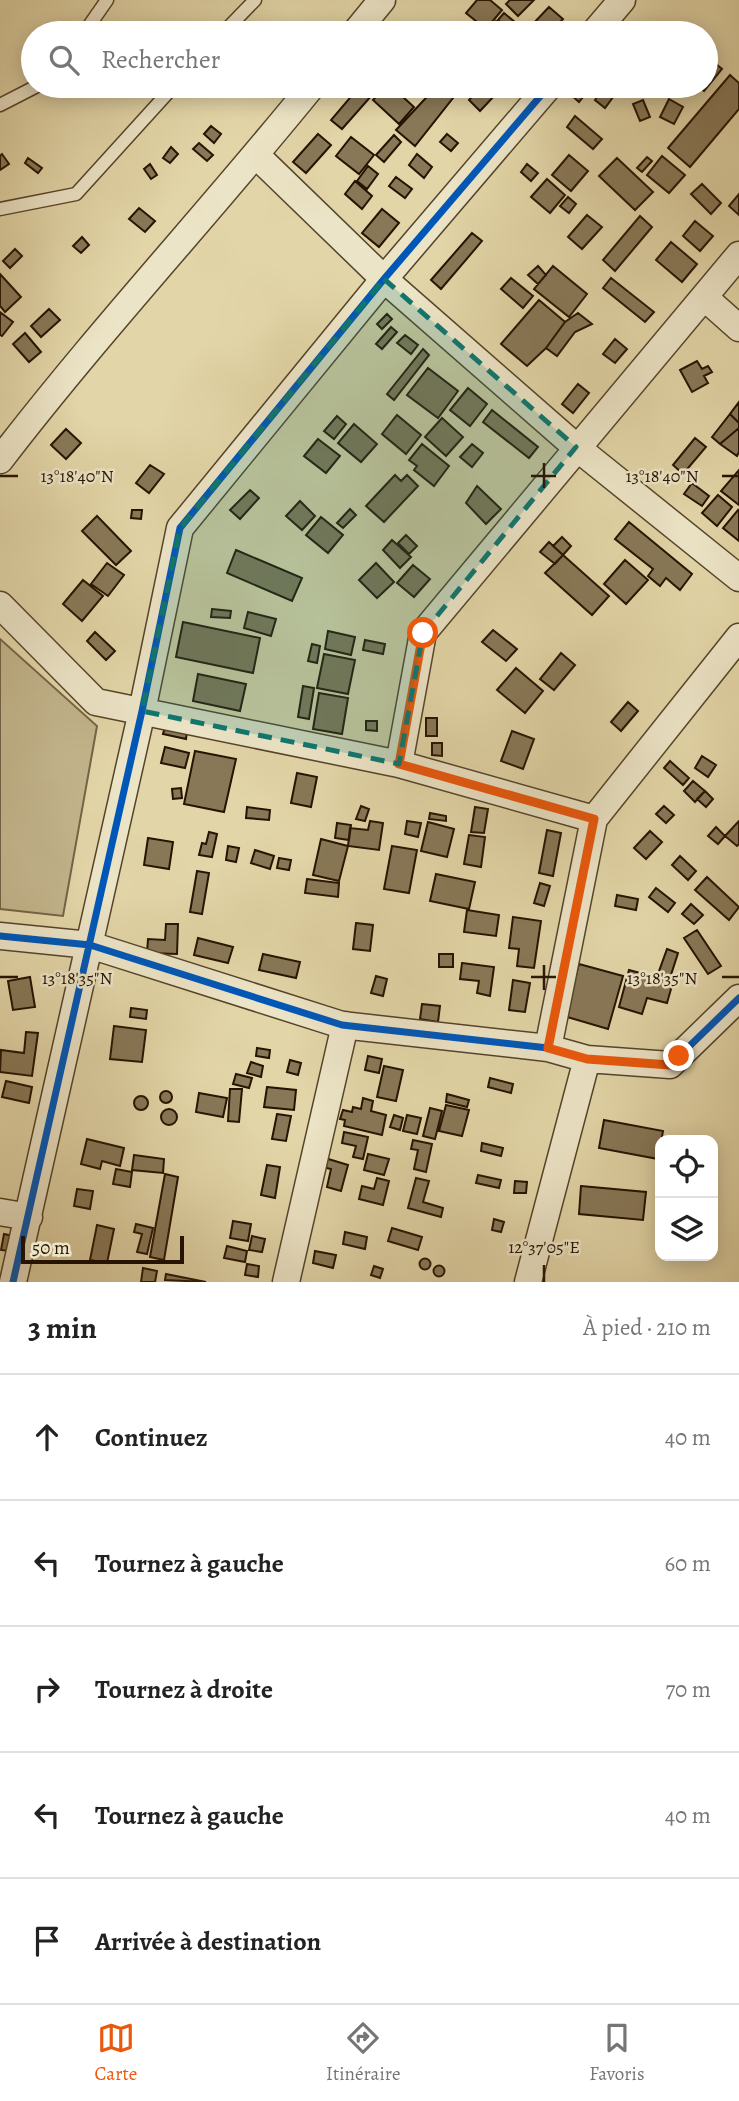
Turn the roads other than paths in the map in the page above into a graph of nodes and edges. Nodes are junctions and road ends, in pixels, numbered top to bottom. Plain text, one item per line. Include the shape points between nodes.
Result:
1 (107, 0) edge
2 (254, 0) edge
3 (382, 0) edge
4 (622, 0) edge
5 (92, 21) edge
6 (234, 21) edge
7 (365, 21) edge
8 (604, 21) edge
9 (21, 94) edge
10 (163, 98) edge
11 (302, 98) edge
12 (539, 98) edge
13 (0, 105) edge
14 (256, 155) junction
15 (0, 209) edge
16 (739, 255) edge
17 (384, 279) junction
18 (705, 297) junction
19 (739, 328) edge
20 (576, 447) junction
21 (0, 460) edge
22 (739, 578) edge
23 (0, 606) edge
24 (739, 636) edge
25 (142, 711) junction
26 (399, 764) junction
27 (594, 819) junction
28 (0, 936) edge
29 (90, 945) junction
30 (739, 998) edge
31 (345, 1026) junction
32 (548, 1048) junction
33 (587, 1059) junction
34 (0, 1212) edge
35 (29, 1217) junction
36 (13, 1282) edge
37 (286, 1282) edge
38 (528, 1282) edge

1 - 5 lane
2 - 6 lane
3 - 7 street
4 - 8 street
9 - 13 lane
10 - 15 lane via 76,194
11 - 14 street
12 - 17 street
14 - 17 street
14 - 21 street
16 - 18 street
17 - 20 street
17 - 25 street via 180,528
18 - 19 street
18 - 20 street
20 - 22 street
20 - 26 street via 423,633
23 - 25 street via 96,702
24 - 27 street
25 - 26 street
25 - 29 street
26 - 27 street
27 - 32 street
28 - 29 street
29 - 31 street
29 - 35 street
30 - 33 street via 670,1065
31 - 32 street
31 - 37 street
32 - 33 street
33 - 38 street
34 - 35 street
35 - 36 street

